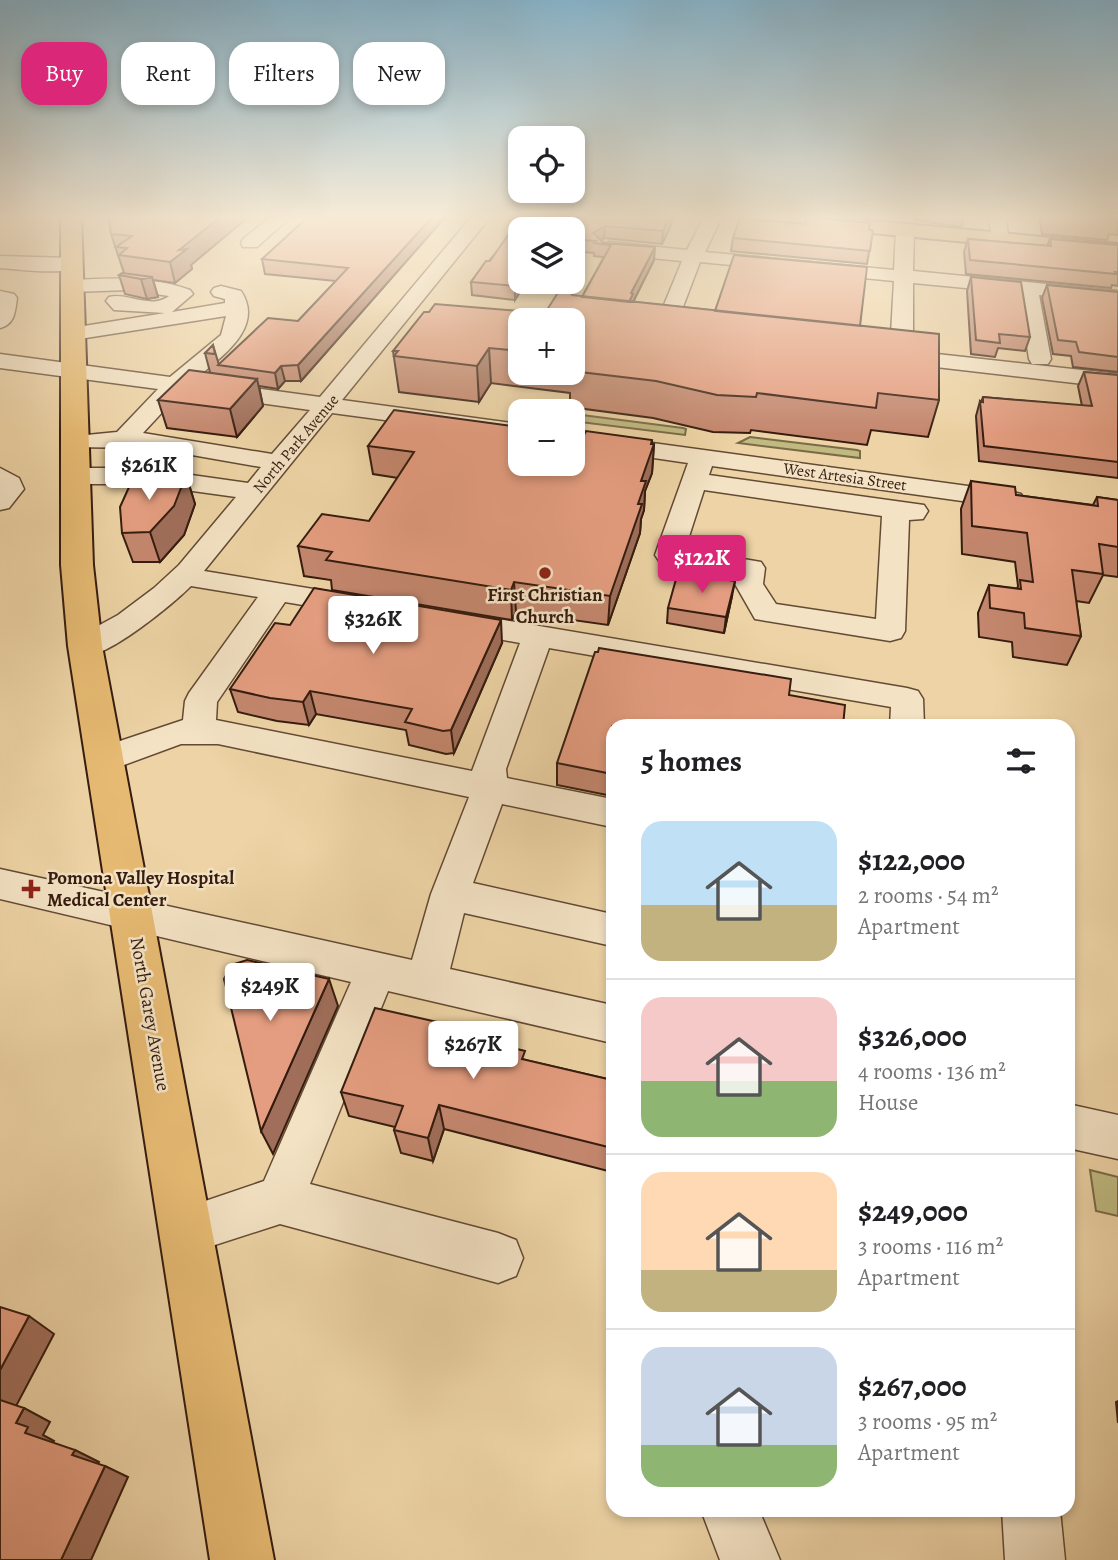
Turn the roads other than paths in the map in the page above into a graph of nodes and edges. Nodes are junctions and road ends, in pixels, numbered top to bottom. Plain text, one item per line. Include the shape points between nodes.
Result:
1 (73, 288) edge
2 (425, 288) edge
3 (684, 288) edge
4 (904, 288) edge
5 (1016, 288) edge
6 (1028, 289) junction
7 (122, 293) edge
8 (73, 296) junction
9 (0, 297) edge
10 (1118, 297) edge
11 (412, 304) junction
12 (439, 307) edge
13 (0, 322) edge
14 (674, 326) edge
15 (74, 334) junction
16 (902, 334) edge
17 (872, 354) edge
18 (1040, 359) dead end
19 (0, 361) edge
20 (74, 370) junction
21 (1118, 380) edge
22 (176, 384) junction
23 (329, 404) junction
24 (508, 429) edge
25 (124, 439) junction
26 (75, 442) junction
27 (585, 442) edge
28 (279, 463) junction
29 (698, 469) junction
30 (75, 475) junction
31 (0, 476) edge
32 (917, 486) junction
33 (255, 492) junction
34 (0, 502) edge
35 (1039, 504) edge
36 (896, 510) junction
37 (184, 576) junction
38 (277, 592) junction
39 (387, 611) edge
40 (428, 618) edge
41 (538, 636) junction
42 (85, 646) junction
43 (907, 719) edge
44 (199, 732) junction
45 (105, 759) junction
46 (490, 789) junction
47 (606, 812) edge
48 (0, 884) edge
49 (450, 894) junction
50 (133, 917) junction
51 (606, 929) edge
52 (376, 971) junction
53 (426, 982) junction
54 (606, 1023) edge
55 (1075, 1128) edge
56 (1118, 1137) edge
57 (280, 1200) junction
58 (187, 1230) junction
59 (498, 1258) dead end
60 (733, 1517) edge
61 (1032, 1517) edge
62 (242, 1560) edge
63 (750, 1560) edge
64 (1035, 1560) edge

1 - 8 main road, North Garey Avenue
2 - 11 street, North Park Avenue
3 - 14 street
4 - 16 street
5 - 6 street
6 - 10 street
6 - 18 street
7 - 8 street
8 - 15 main road, North Garey Avenue
9 - 13 street via 7,298
11 - 12 street
11 - 23 street, North Park Avenue
15 - 20 main road, North Garey Avenue
15 - 22 street via 228,300 237,314 231,337
17 - 21 street
19 - 20 street
20 - 22 street
20 - 26 main road, North Garey Avenue
22 - 23 street
22 - 25 street
23 - 24 street
23 - 28 street, North Park Avenue
25 - 26 street
25 - 28 street
26 - 30 main road, North Garey Avenue
27 - 29 street, West Artesia Street
28 - 33 street, North Park Avenue
29 - 32 street, West Artesia Street
29 - 36 street
29 - 36 street via 670,555 751,568 750,584 766,612 890,631
30 - 33 street via 142,475
30 - 42 main road, North Garey Avenue
31 - 34 street via 11,489
32 - 35 street, West Artesia Street
32 - 36 street via 915,513
33 - 37 street, North Park Avenue
37 - 38 street
37 - 42 street, North Park Avenue via 131,622
38 - 39 street
38 - 44 street via 201,701
40 - 41 street
41 - 43 street via 907,698
41 - 46 street via 489,769
42 - 45 main road, North Garey Avenue
44 - 45 street via 179,732
44 - 46 street via 219,732
45 - 50 main road, North Garey Avenue
46 - 47 street
46 - 49 street
48 - 50 street
49 - 51 street
49 - 53 street
50 - 52 street
50 - 58 main road, North Garey Avenue
52 - 53 street
52 - 57 street
53 - 54 street
55 - 56 street
57 - 58 street
57 - 59 street
58 - 62 main road, North Garey Avenue
60 - 63 street
61 - 64 street

